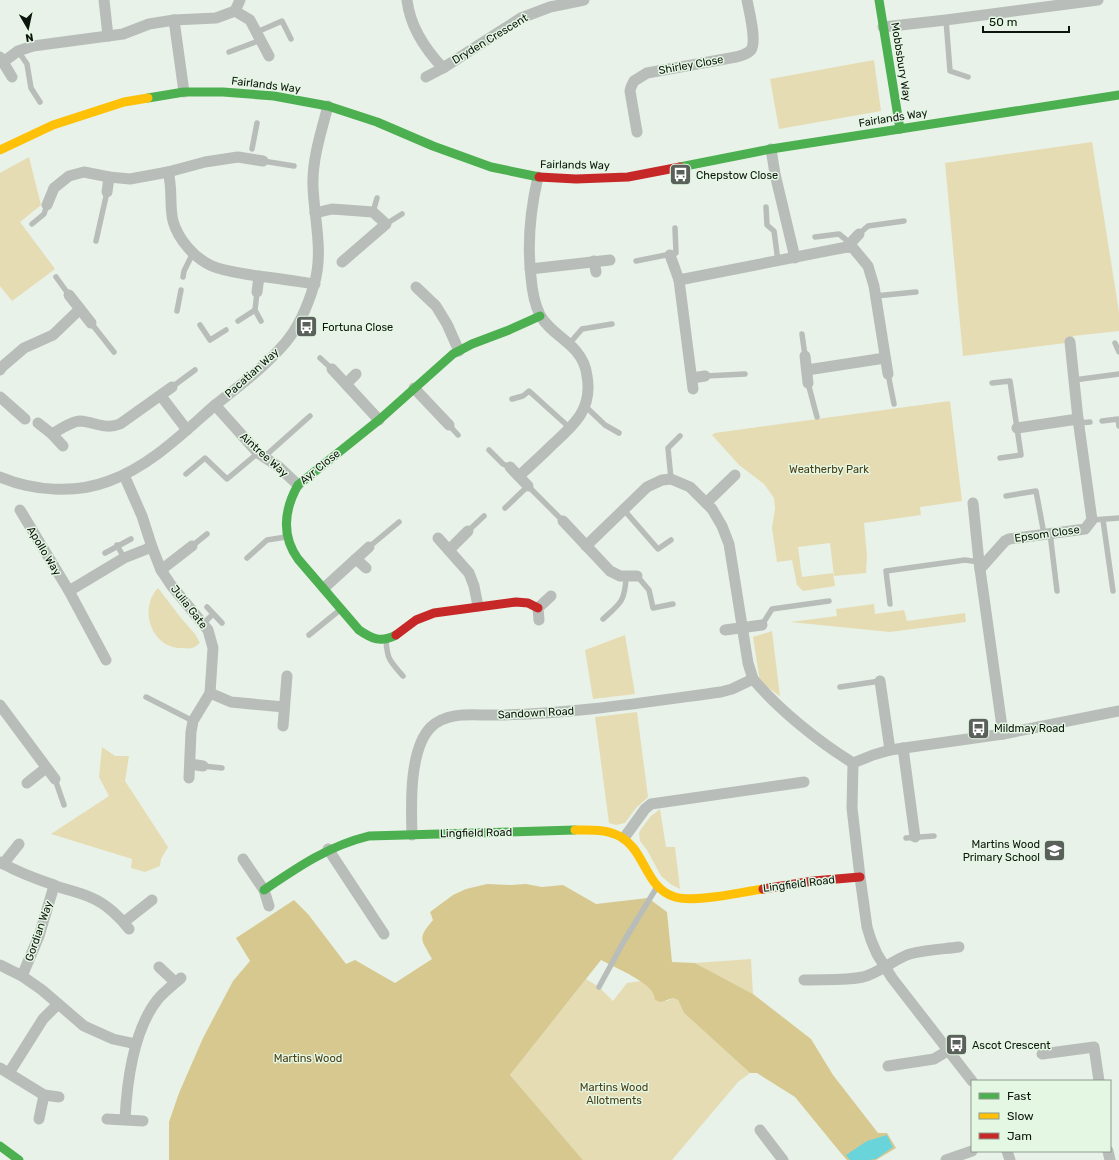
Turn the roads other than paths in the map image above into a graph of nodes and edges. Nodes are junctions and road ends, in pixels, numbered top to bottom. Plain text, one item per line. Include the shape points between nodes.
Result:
1 (104, 0) edge
2 (240, 0) edge
3 (407, 0) edge
4 (584, 0) edge
5 (747, 0) edge
6 (879, 0) edge
7 (1098, 0) edge
8 (570, 1) edge
9 (235, 11) junction
10 (174, 20) junction
11 (946, 20) junction
12 (883, 27) junction
13 (108, 36) junction
14 (259, 36) junction
15 (291, 39) dead end
16 (18, 52) junction
17 (229, 52) dead end
18 (269, 56) dead end
19 (2, 60) edge
20 (443, 68) junction
21 (12, 77) dead end
22 (426, 77) dead end
23 (968, 77) dead end
24 (184, 92) junction
25 (1119, 95) edge
26 (40, 102) dead end
27 (328, 106) junction
28 (257, 123) dead end
29 (900, 129) junction
30 (637, 132) dead end
31 (771, 149) junction
32 (0, 150) edge
33 (256, 156) junction
34 (294, 166) dead end
35 (168, 172) junction
36 (109, 177) junction
37 (538, 177) junction
38 (106, 192) joint
39 (376, 198) dead end
40 (47, 205) joint
41 (766, 207) dead end
42 (373, 212) junction
43 (315, 213) junction
44 (402, 214) dead end
45 (904, 220) dead end
46 (32, 224) dead end
47 (386, 224) junction
48 (675, 228) dead end
49 (859, 234) joint
50 (815, 237) dead end
51 (96, 241) dead end
52 (849, 245) junction
53 (193, 253) junction
54 (670, 255) junction
55 (795, 258) junction
56 (610, 260) dead end
57 (594, 261) junction
58 (636, 261) dead end
59 (778, 261) junction
60 (342, 262) dead end
61 (530, 269) junction
62 (596, 272) dead end
63 (259, 276) junction
64 (56, 277) dead end
65 (183, 277) dead end
66 (679, 280) junction
67 (315, 284) junction
68 (416, 287) dead end
69 (181, 290) dead end
70 (257, 292) joint
71 (916, 292) dead end
72 (70, 295) joint
73 (875, 296) junction
74 (80, 309) junction
75 (255, 310) junction
76 (177, 311) dead end
77 (540, 316) junction
78 (238, 321) dead end
79 (261, 321) dead end
80 (92, 323) joint
81 (612, 324) dead end
82 (200, 326) dead end
83 (226, 330) dead end
84 (802, 334) dead end
85 (1070, 342) dead end
86 (1115, 343) dead end
87 (569, 344) junction
88 (459, 350) junction
89 (114, 352) dead end
90 (1119, 352) edge
91 (805, 356) joint
92 (320, 358) dead end
93 (885, 358) junction
94 (1, 367) edge
95 (332, 369) joint
96 (195, 370) dead end
97 (807, 370) junction
98 (356, 374) dead end
99 (744, 374) dead end
100 (888, 374) joint
101 (1119, 374) edge
102 (705, 376) joint
103 (692, 378) junction
104 (1074, 380) junction
105 (808, 383) joint
106 (992, 383) dead end
107 (346, 384) junction
108 (172, 387) joint
109 (414, 388) junction
110 (693, 389) dead end
111 (161, 396) junction
112 (0, 397) edge
113 (512, 399) dead end
114 (894, 404) dead end
115 (215, 406) junction
116 (585, 406) junction
117 (310, 416) dead end
118 (817, 417) dead end
119 (25, 418) dead end
120 (379, 420) junction
121 (1102, 420) dead end
122 (1082, 421) junction
123 (38, 423) dead end
124 (449, 425) joint
125 (1119, 426) edge
126 (1017, 428) junction
127 (570, 429) junction
128 (187, 430) junction
129 (619, 433) dead end
130 (52, 434) junction
131 (458, 435) dead end
132 (680, 436) dead end
133 (63, 446) dead end
134 (489, 450) dead end
135 (261, 455) junction
136 (1000, 458) dead end
137 (510, 467) joint
138 (186, 474) dead end
139 (124, 475) junction
140 (735, 475) dead end
141 (519, 476) junction
142 (0, 477) edge
143 (671, 479) junction
144 (298, 486) junction
145 (528, 486) junction
146 (1006, 496) dead end
147 (706, 503) junction
148 (973, 503) dead end
149 (505, 508) dead end
150 (20, 510) dead end
151 (624, 510) junction
152 (484, 516) dead end
153 (1119, 518) edge
154 (1097, 520) junction
155 (563, 521) joint
156 (399, 522) dead end
157 (468, 531) joint
158 (207, 534) dead end
159 (1047, 534) junction
160 (287, 537) junction
161 (438, 538) dead end
162 (131, 539) dead end
163 (671, 540) dead end
164 (117, 545) junction
165 (192, 546) joint
166 (586, 546) junction
167 (152, 547) junction
168 (369, 547) joint
169 (449, 550) junction
170 (105, 552) dead end
171 (124, 558) junction
172 (247, 558) dead end
173 (356, 559) junction
174 (980, 566) junction
175 (366, 568) dead end
176 (161, 570) junction
177 (631, 576) junction
178 (324, 588) junction
179 (69, 590) junction
180 (1058, 591) dead end
181 (1113, 591) dead end
182 (551, 596) dead end
183 (829, 601) dead end
184 (673, 604) dead end
185 (890, 604) dead end
186 (478, 606) junction
187 (207, 607) dead end
188 (538, 608) junction
189 (342, 609) junction
190 (213, 614) junction
191 (603, 619) dead end
192 (539, 620) dead end
193 (222, 623) dead end
194 (203, 624) junction
195 (762, 625) joint
196 (743, 628) junction
197 (725, 630) dead end
198 (309, 635) dead end
199 (386, 639) junction
200 (106, 660) dead end
201 (287, 676) dead end
202 (403, 676) dead end
203 (753, 679) junction
204 (880, 681) joint
205 (840, 687) dead end
206 (210, 693) junction
207 (146, 697) dead end
208 (0, 705) edge
209 (284, 707) junction
210 (1119, 711) edge
211 (193, 721) junction
212 (283, 726) dead end
213 (1003, 734) junction
214 (903, 748) junction
215 (890, 750) junction
216 (190, 764) junction
217 (853, 764) junction
218 (203, 766) joint
219 (46, 768) junction
220 (222, 768) dead end
221 (189, 778) dead end
222 (55, 779) joint
223 (804, 782) dead end
224 (27, 783) dead end
225 (64, 805) dead end
226 (412, 835) junction
227 (934, 836) dead end
228 (624, 838) junction
229 (911, 838) joint
230 (19, 844) dead end
231 (328, 849) junction
232 (243, 858) dead end
233 (2, 863) edge
234 (860, 877) junction
235 (54, 886) junction
236 (657, 887) junction
237 (264, 890) junction
238 (152, 900) dead end
239 (268, 906) dead end
240 (384, 934) dead end
241 (959, 947) dead end
242 (0, 965) edge
243 (884, 966) junction
244 (159, 967) dead end
245 (22, 976) junction
246 (804, 980) dead end
247 (599, 987) dead end
248 (58, 1004) junction
249 (136, 1044) junction
250 (949, 1050) junction
251 (1042, 1054) dead end
252 (888, 1066) dead end
253 (4, 1071) edge
254 (971, 1080) edge
255 (1099, 1080) edge
256 (44, 1095) junction
257 (59, 1097) dead end
258 (39, 1119) dead end
259 (107, 1119) dead end
260 (125, 1119) junction
261 (143, 1121) dead end
262 (760, 1130) dead end
263 (0, 1146) edge
264 (971, 1150) edge
265 (19, 1160) edge
266 (783, 1160) edge
267 (946, 1160) edge

1 - 13 street
2 - 9 street
3 - 20 street, Dryden Crescent via 415,29
4 - 8 street, Dryden Crescent
5 - 30 street, Shirley Close via 753,45 745,54 646,73 634,80 630,91
6 - 12 street, Mobbsbury Way
7 - 11 street
8 - 20 street, Dryden Crescent via 521,18
9 - 10 street via 216,18
9 - 14 street via 250,20
10 - 13 street via 156,22 123,34
10 - 24 street
11 - 12 street
11 - 23 lane via 950,71
12 - 29 street, Mobbsbury Way
13 - 16 street via 33,46
14 - 15 lane via 282,21
14 - 17 lane
14 - 18 street
16 - 19 street
16 - 26 lane via 27,64 31,88
19 - 21 street
20 - 22 street, Dryden Crescent
24 - 27 street, Fairlands Way via 274,96
24 - 32 street, Fairlands Way via 117,104 53,125
25 - 29 street, Fairlands Way
27 - 37 street, Fairlands Way via 377,122 490,167
27 - 43 street, Pacatian Way via 313,170
28 - 33 lane
29 - 31 street, Fairlands Way
31 - 37 street, Fairlands Way via 628,177
31 - 55 street
33 - 34 lane
33 - 35 street via 205,162
35 - 36 street via 130,179
35 - 53 street via 173,221 180,237
36 - 38 street
36 - 40 street via 84,172 69,176 54,188
37 - 61 street via 529,230
38 - 51 lane
39 - 42 lane
40 - 46 lane via 44,214
41 - 59 lane via 767,225 774,231
42 - 43 street via 332,209
42 - 47 street
43 - 67 street, Pacatian Way via 319,249
44 - 47 lane
45 - 49 lane via 868,226
47 - 60 street
48 - 54 lane via 676,253
49 - 52 street
50 - 52 lane via 839,234
52 - 55 street
52 - 73 street via 868,266
53 - 63 street via 219,268
53 - 65 lane
54 - 58 lane
54 - 66 street
55 - 59 street
56 - 57 street
57 - 61 street
57 - 62 street
59 - 66 street
61 - 77 street via 534,301
63 - 67 street
63 - 70 street
64 - 72 lane
66 - 103 street
67 - 115 street, Pacatian Way via 307,306 287,341 260,369
68 - 88 street via 436,306
69 - 76 lane
70 - 75 lane
71 - 73 lane
72 - 74 street
73 - 93 street
74 - 80 street
74 - 94 street via 53,335 24,348
75 - 78 lane
75 - 79 lane
77 - 87 street via 554,333
77 - 88 street, Ayr Close
80 - 89 lane
81 - 87 lane via 582,329
82 - 83 lane via 210,340
84 - 91 lane
85 - 104 street, Epsom Close
86 - 90 lane
87 - 116 street via 581,358 586,372 588,389
88 - 109 street, Ayr Close
91 - 97 street
92 - 95 lane
93 - 97 street
93 - 100 street
95 - 107 street
96 - 108 lane
97 - 105 street
98 - 107 street
99 - 102 lane
100 - 114 lane
101 - 104 lane
102 - 103 street
103 - 110 street
104 - 122 street, Epsom Close
105 - 118 lane
106 - 126 lane via 1010,381
107 - 120 street
108 - 111 street
109 - 120 street, Ayr Close
109 - 124 street
111 - 128 street
111 - 130 street via 113,427 79,421
112 - 119 street
113 - 127 lane via 529,391
115 - 128 street, Pacatian Way
115 - 135 street, Aintree Way
116 - 127 street via 579,419
116 - 129 lane via 605,425
117 - 135 lane
120 - 144 street, Ayr Close
121 - 125 lane via 1118,418
122 - 126 street
122 - 154 street, Epsom Close
123 - 130 street
124 - 131 lane
126 - 136 lane via 1021,455
127 - 141 street
128 - 139 street, Pacatian Way via 148,461
130 - 133 street
132 - 143 lane via 668,448
134 - 137 lane via 503,464
135 - 138 lane via 227,479 204,458
135 - 144 street, Aintree Way via 279,467
137 - 141 street
139 - 142 street, Pacatian Way via 92,486 64,489 32,486
139 - 167 street, Julia Gate
140 - 147 street
141 - 145 street
143 - 147 street via 690,487
143 - 151 street via 647,487
144 - 160 street, Ayr Close via 287,505
145 - 149 lane
145 - 155 lane
146 - 159 lane via 1036,491
147 - 196 street via 722,526 729,544
148 - 174 street
150 - 179 street, Apollo Way
151 - 163 lane via 658,549
151 - 166 street
152 - 157 lane
153 - 154 lane
154 - 159 street, Epsom Close via 1085,529
154 - 181 lane
155 - 166 street
156 - 168 lane
157 - 169 street
158 - 165 lane
159 - 174 street, Epsom Close via 1009,539
159 - 180 lane
160 - 172 lane via 267,540
160 - 178 street, Ayr Close via 294,554
161 - 169 street
162 - 164 lane
164 - 170 lane
164 - 171 lane
165 - 176 street
166 - 177 street via 610,571
167 - 171 street
167 - 176 street, Julia Gate
168 - 173 street
169 - 186 street via 466,568 472,579
171 - 179 street
173 - 175 street
173 - 178 street
174 - 185 lane via 965,560 886,571
174 - 213 street
176 - 194 street, Julia Gate
177 - 184 lane via 649,590 653,608
177 - 191 lane via 624,596
178 - 189 street, Ayr Close
179 - 200 street, Apollo Way
182 - 188 street
183 - 195 lane via 772,609
186 - 188 street via 522,601
186 - 199 street via 426,615 412,622 396,636
187 - 190 lane
188 - 192 street
189 - 198 lane
189 - 199 street, Ayr Close via 364,634 375,639
190 - 193 lane
190 - 194 lane
194 - 206 street, Julia Gate via 208,630 213,648
195 - 196 street
196 - 197 street
196 - 203 street
199 - 202 lane via 389,660
201 - 209 street
203 - 217 street via 776,704
203 - 226 street, Sandown Road via 721,692 574,711 525,715 458,715 438,721 421,740 418,749 413,786
204 - 205 lane
204 - 215 street
206 - 209 street via 231,702
206 - 211 street, Julia Gate
207 - 211 lane
208 - 219 street
209 - 212 street
210 - 213 street
211 - 216 street, Julia Gate
213 - 214 street
214 - 215 street
214 - 229 street
215 - 217 street
216 - 218 street
216 - 221 street, Julia Gate
217 - 234 street via 852,808
218 - 220 lane
219 - 222 street
219 - 224 street
222 - 225 lane
223 - 228 street via 651,804
226 - 228 street, Lingfield Road via 588,831 609,832
226 - 231 street, Lingfield Road via 369,836
227 - 229 lane
228 - 236 street, Lingfield Road via 638,853 649,878
230 - 233 street, Gordian Way
231 - 237 street, Lingfield Road
231 - 240 street
232 - 237 street
233 - 235 street, Gordian Way
234 - 236 street, Lingfield Road via 813,881 696,899 680,898
234 - 243 street via 867,927
235 - 238 street, Gordian Way via 94,898 126,926
235 - 245 street, Gordian Way via 39,936
236 - 247 lane
237 - 239 street
241 - 243 street via 909,954
242 - 245 street, Gordian Way
243 - 246 street via 872,974 852,979
243 - 250 street
244 - 249 street via 178,980 157,1000
245 - 248 street, Gordian Way
248 - 249 street, Gordian Way via 84,1026 113,1039
248 - 253 street via 43,1019
249 - 260 street via 130,1068
250 - 252 street via 934,1058
250 - 254 street
251 - 255 street via 1094,1047
253 - 256 street
256 - 257 street
256 - 258 street
259 - 260 street
260 - 261 street
262 - 266 street
263 - 265 street
264 - 267 street

